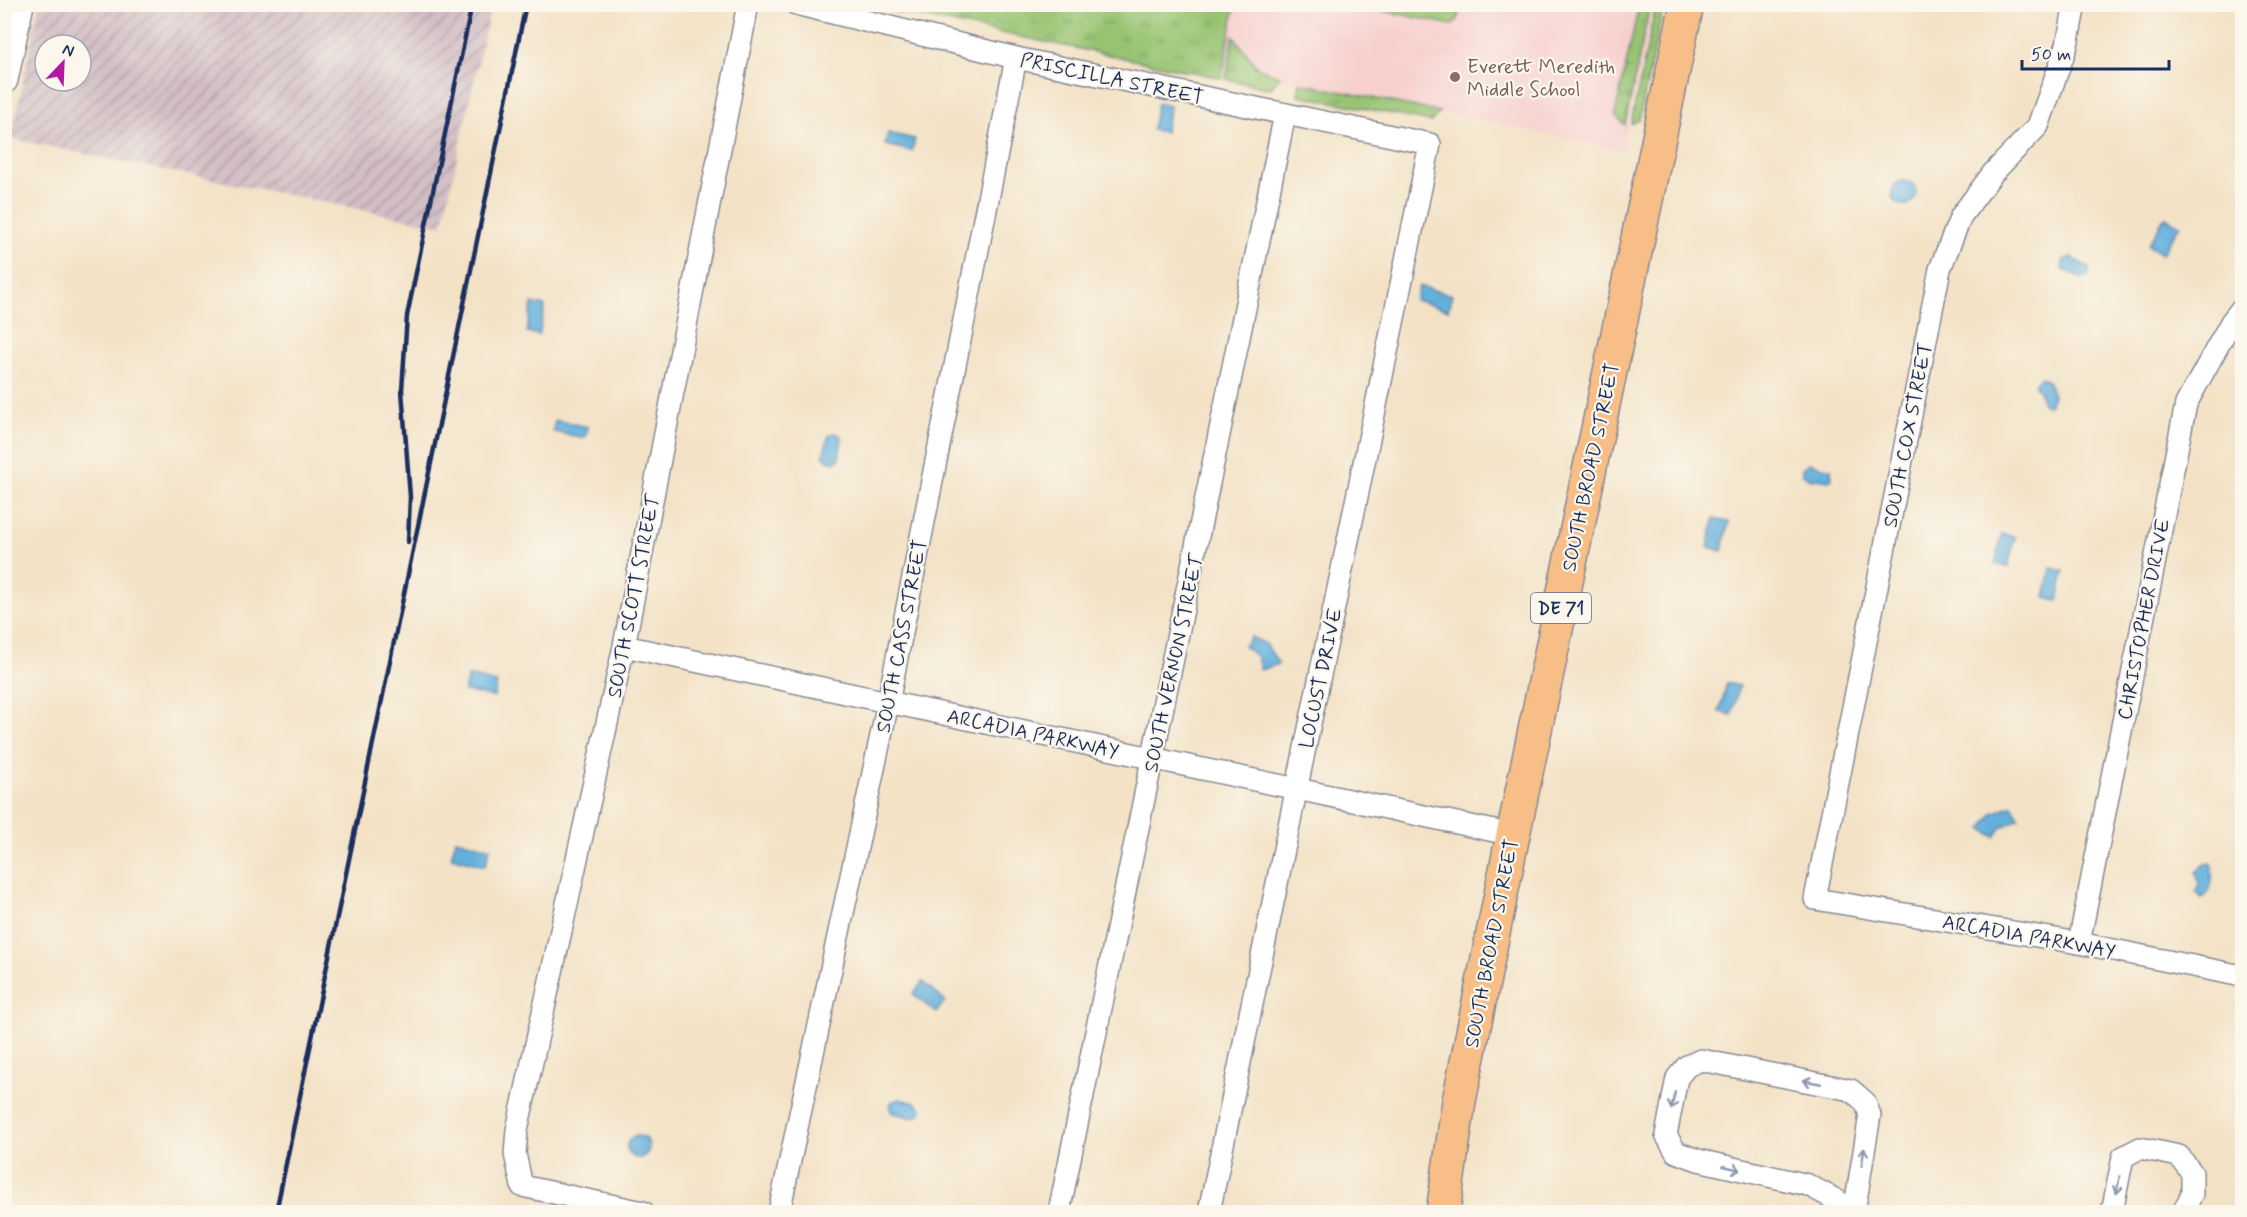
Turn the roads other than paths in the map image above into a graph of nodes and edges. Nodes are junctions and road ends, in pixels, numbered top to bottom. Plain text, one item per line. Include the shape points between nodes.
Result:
1 (20, 4) edge
2 (748, 4) edge
3 (795, 4) edge
4 (1688, 4) edge
5 (2075, 4) edge
6 (1016, 58) junction
7 (4, 81) edge
8 (1285, 114) junction
9 (1430, 144) joint
10 (2242, 308) edge
11 (624, 646) junction
12 (888, 703) junction
13 (1154, 758) junction
14 (1297, 789) junction
15 (1513, 835) junction
16 (1815, 899) joint
17 (2079, 943) junction
18 (2242, 975) edge
19 (643, 1212) edge
20 (779, 1212) edge
21 (1059, 1212) edge
22 (1209, 1212) edge
23 (1443, 1212) edge
24 (1852, 1212) edge
25 (2112, 1212) edge
26 (2183, 1212) edge

1 - 7 street
2 - 11 street, SOUTH SCOTT STREET
3 - 6 street, PRISCILLA STREET
4 - 15 main road, SOUTH BROAD STREET / DE 71
5 - 16 street, SOUTH COX STREET via 2067,45 2038,126 1993,173 1961,216 1940,269
6 - 8 street, PRISCILLA STREET
6 - 12 street, SOUTH CASS STREET
8 - 9 street, PRISCILLA STREET
8 - 13 street, SOUTH VERNON STREET
9 - 14 street, LOCUST DRIVE
10 - 17 street, CHRISTOPHER DRIVE via 2186,404
11 - 12 street, ARCADIA PARKWAY
11 - 19 street, SOUTH SCOTT STREET via 515,1154 522,1186
12 - 13 street, ARCADIA PARKWAY
12 - 20 street, SOUTH CASS STREET
13 - 14 street, ARCADIA PARKWAY
13 - 21 street, SOUTH VERNON STREET
14 - 15 street, ARCADIA PARKWAY
14 - 22 street, LOCUST DRIVE
15 - 23 main road, SOUTH BROAD STREET / DE 71 via 1459,1101
16 - 17 street, ARCADIA PARKWAY
17 - 18 street, ARCADIA PARKWAY
24 -> 24 street via 1870,1115 1865,1102 1851,1090 1701,1060 1687,1066 1677,1078 1666,1135 1676,1152 1808,1185
26 -> 25 street via 2192,1194 2192,1173 2179,1156 2140,1148 2123,1157

